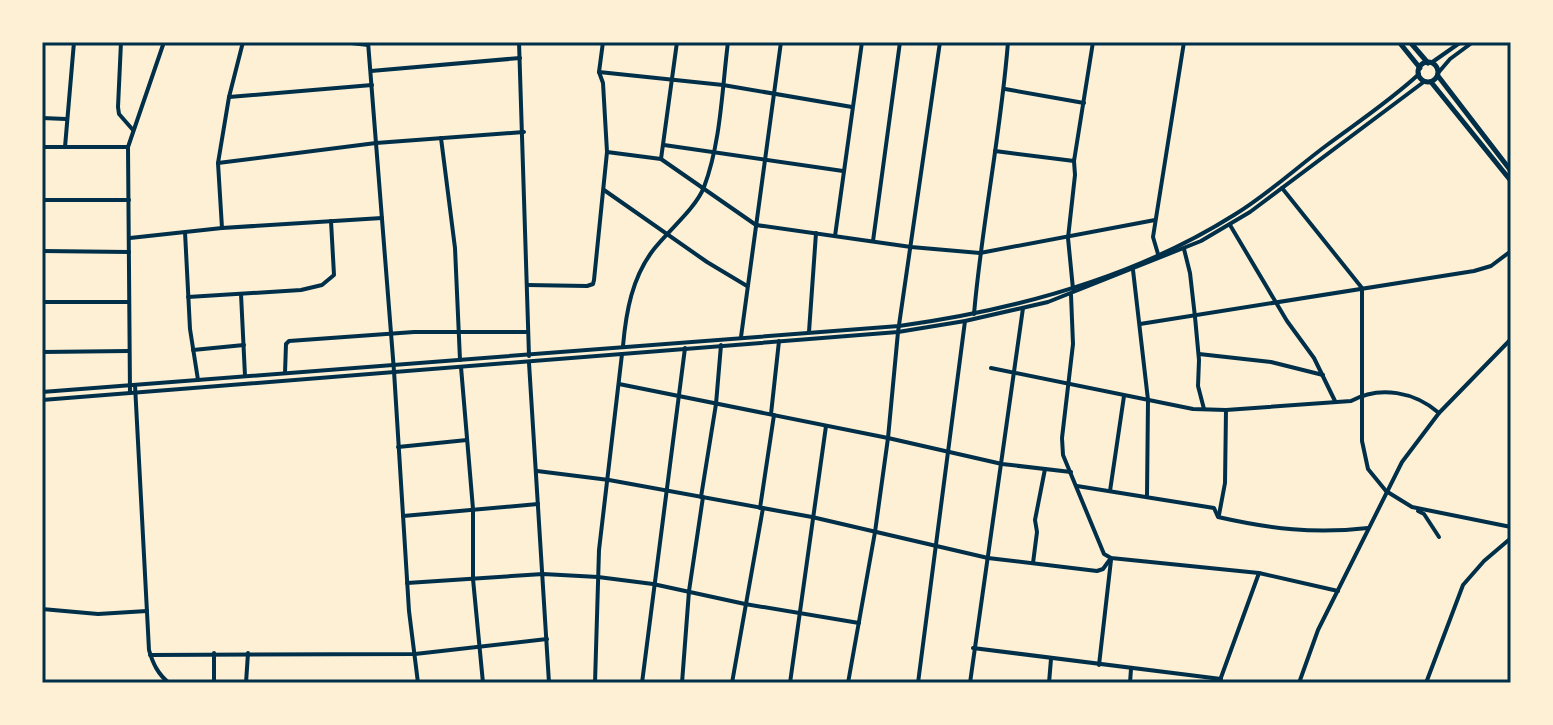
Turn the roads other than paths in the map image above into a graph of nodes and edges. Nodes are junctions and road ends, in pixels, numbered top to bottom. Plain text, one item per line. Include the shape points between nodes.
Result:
1 (74, 42) edge
2 (121, 42) edge
3 (164, 42) edge
4 (243, 42) edge
5 (343, 42) edge
6 (519, 42) edge
7 (603, 42) edge
8 (677, 42) edge
9 (728, 42) edge
10 (781, 42) edge
11 (862, 42) edge
12 (900, 42) edge
13 (940, 42) edge
14 (1008, 42) edge
15 (1093, 42) edge
16 (1184, 42) edge
17 (1399, 42) edge
18 (1410, 42) edge
19 (1461, 42) edge
20 (1473, 42) edge
21 (368, 43) edge
22 (520, 58) junction
23 (1429, 63) junction
24 (371, 71) junction
25 (1419, 71) junction
26 (599, 72) junction
27 (1438, 74) junction
28 (672, 79) junction
29 (1428, 82) junction
30 (372, 85) junction
31 (723, 85) junction
32 (1005, 89) junction
33 (774, 94) junction
34 (229, 97) junction
35 (1084, 103) junction
36 (852, 107) junction
37 (42, 118) edge
38 (66, 119) junction
39 (133, 130) junction
40 (524, 132) junction
41 (441, 138) junction
42 (376, 143) junction
43 (664, 145) junction
44 (42, 147) edge
45 (65, 147) junction
46 (128, 147) junction
47 (713, 151) junction
48 (995, 151) junction
49 (607, 152) junction
50 (661, 159) junction
51 (765, 159) junction
52 (1074, 161) junction
53 (218, 163) junction
54 (844, 171) junction
55 (1511, 171) edge
56 (1511, 181) edge
57 (1282, 188) junction
58 (604, 190) junction
59 (703, 190) junction
60 (42, 200) edge
61 (129, 200) junction
62 (382, 218) junction
63 (1155, 220) junction
64 (331, 221) junction
65 (756, 225) junction
66 (1230, 225) junction
67 (222, 228) junction
68 (185, 232) junction
69 (668, 233) junction
70 (816, 233) junction
71 (835, 236) junction
72 (129, 238) junction
73 (1068, 238) junction
74 (873, 241) junction
75 (911, 247) junction
76 (1184, 249) junction
77 (42, 251) edge
78 (1511, 251) edge
79 (129, 252) junction
80 (980, 253) junction
81 (1158, 254) junction
82 (1133, 270) junction
83 (527, 285) junction
84 (747, 286) junction
85 (1362, 288) junction
86 (1073, 289) junction
87 (241, 293) junction
88 (1071, 295) junction
89 (188, 297) junction
90 (1277, 301) junction
91 (42, 302) edge
92 (129, 302) junction
93 (1023, 308) junction
94 (974, 314) junction
95 (1195, 317) junction
96 (965, 321) junction
97 (1140, 324) junction
98 (898, 329) junction
99 (528, 332) junction
100 (809, 332) junction
101 (391, 333) junction
102 (459, 333) junction
103 (741, 337) junction
104 (1511, 339) edge
105 (779, 341) junction
106 (244, 345) junction
107 (721, 345) junction
108 (623, 346) junction
109 (685, 348) junction
110 (193, 350) junction
111 (129, 351) junction
112 (42, 352) edge
113 (1198, 353) junction
114 (622, 354) junction
115 (529, 356) junction
116 (460, 360) junction
117 (529, 363) junction
118 (393, 364) junction
119 (461, 367) junction
120 (991, 368) dead end
121 (394, 371) junction
122 (285, 373) junction
123 (1015, 373) junction
124 (1323, 375) junction
125 (245, 376) junction
126 (198, 380) junction
127 (619, 384) junction
128 (132, 385) junction
129 (1069, 385) junction
130 (42, 392) edge
131 (133, 392) junction
132 (1364, 394) junction
133 (680, 396) junction
134 (1124, 396) junction
135 (42, 400) edge
136 (1148, 400) junction
137 (1335, 401) junction
138 (716, 404) junction
139 (1204, 409) junction
140 (1226, 410) junction
141 (1439, 413) junction
142 (772, 415) junction
143 (826, 426) junction
144 (888, 438) junction
145 (467, 440) junction
146 (398, 447) junction
147 (948, 451) junction
148 (1002, 464) junction
149 (1045, 469) junction
150 (537, 471) junction
151 (1071, 472) junction
152 (609, 480) junction
153 (1077, 486) junction
154 (665, 490) junction
155 (1110, 491) junction
156 (1386, 491) junction
157 (1147, 496) junction
158 (702, 497) junction
159 (538, 504) junction
160 (1412, 507) junction
161 (761, 508) junction
162 (473, 509) junction
163 (403, 516) junction
164 (812, 517) junction
165 (1218, 517) junction
166 (1511, 527) edge
167 (1368, 528) junction
168 (875, 532) junction
169 (1439, 537) dead end
170 (1511, 538) edge
171 (935, 545) junction
172 (988, 558) junction
173 (1111, 558) junction
174 (1033, 563) junction
175 (1259, 573) junction
176 (543, 574) junction
177 (598, 577) junction
178 (473, 579) junction
179 (407, 583) junction
180 (653, 584) junction
181 (689, 591) junction
182 (1338, 591) junction
183 (745, 604) junction
184 (42, 609) edge
185 (147, 611) junction
186 (800, 612) junction
187 (859, 623) junction
188 (547, 639) junction
189 (479, 647) junction
190 (973, 648) junction
191 (214, 653) junction
192 (248, 653) junction
193 (415, 654) junction
194 (150, 655) junction
195 (1051, 659) junction
196 (1099, 665) junction
197 (1131, 669) junction
198 (1220, 681) edge
199 (169, 683) edge
200 (214, 683) edge
201 (246, 683) edge
202 (418, 683) edge
203 (483, 683) edge
204 (549, 683) edge
205 (595, 683) edge
206 (642, 683) edge
207 (682, 683) edge
208 (732, 683) edge
209 (790, 683) edge
210 (848, 683) edge
211 (918, 683) edge
212 (970, 683) edge
213 (1049, 683) edge
214 (1130, 683) edge
215 (1299, 683) edge
216 (1426, 683) edge

1 - 38 street
2 - 39 street via 118,107
3 - 39 street
4 - 34 street
5 - 21 street
6 - 22 street
7 - 26 street
8 - 28 street
9 - 31 street
10 - 33 street
11 - 36 street
12 - 74 street
13 - 75 street
14 - 32 street
15 - 35 street
16 - 63 street
17 - 25 main road
18 - 23 main road
19 - 23 street
20 - 27 street
21 - 24 street
22 - 24 street
22 - 40 street
23 - 25 main road
23 - 27 main road
24 - 30 street
25 - 29 main road
25 - 81 street via 1250,204
26 - 28 street
26 - 49 street
27 - 29 main road
27 - 55 main road
28 - 31 street
28 - 43 street
29 - 56 main road
29 - 57 street
30 - 34 street
30 - 42 street
31 - 33 street
31 - 47 street
32 - 35 street
32 - 48 street
33 - 36 street
33 - 51 street
34 - 53 street
35 - 52 street
36 - 54 street
37 - 38 street
38 - 45 street
39 - 46 street
40 - 41 street
40 - 83 street
41 - 42 street
41 - 102 street
42 - 53 street
42 - 62 street
43 - 47 street
43 - 50 street
44 - 45 street
45 - 46 street
46 - 61 street
47 - 51 street
47 - 59 street
48 - 52 street
48 - 80 street
49 - 50 street
49 - 58 street
50 - 59 street
51 - 54 street
51 - 65 street
52 - 73 street
53 - 67 street
54 - 71 street
57 - 66 street
57 - 85 street
58 - 69 street
58 - 83 street via 593,284
59 - 65 street
59 - 69 street
60 - 61 street
61 - 72 street
62 - 64 street
62 - 101 street
63 - 73 street
63 - 81 street
64 - 67 street
64 - 87 street via 331,278 301,290
65 - 70 street
65 - 84 street
66 - 76 street
66 - 90 street
67 - 68 street
68 - 72 street
68 - 89 street
69 - 84 street
69 - 108 street via 634,284
70 - 71 street
70 - 100 street
71 - 74 street
72 - 79 street
73 - 80 street
73 - 86 street
74 - 75 street
75 - 80 street
75 - 98 street
76 - 82 street
76 - 95 street
77 - 79 street
78 - 85 street via 1474,271
79 - 92 street
80 - 94 street
81 - 86 street
82 - 88 street
82 - 97 street
83 - 99 street
84 - 103 street
85 - 90 street
85 - 132 street
86 - 94 street
87 - 89 street
87 - 106 street
88 - 93 street
88 - 129 street
89 - 110 street
90 - 95 street
90 - 124 street
91 - 92 street
92 - 111 street
93 - 96 street
93 - 123 street
94 - 98 street
95 - 97 street
95 - 113 street
96 - 98 street
96 - 147 street
97 - 136 street
98 - 100 street
98 - 105 street
98 - 144 street
99 - 102 street
99 - 115 street
100 - 103 street
101 - 102 street
101 - 118 street
101 - 122 street via 289,341
102 - 116 street
103 - 108 street
104 - 141 street
105 - 107 street
105 - 142 street
106 - 110 street
106 - 125 street
107 - 109 street
107 - 138 street
108 - 115 street
109 - 114 street
109 - 133 street
110 - 126 street
111 - 112 street
111 - 128 street
113 - 124 street
113 - 139 street
114 - 117 street
114 - 127 street
115 - 116 street
116 - 118 street
117 - 119 street
117 - 150 street
118 - 121 street
118 - 122 street
119 - 121 street
119 - 145 street
120 - 123 street
121 - 131 street
121 - 146 street
122 - 125 street
123 - 129 street
123 - 148 street
124 - 137 street
125 - 126 street
126 - 128 street
127 - 133 street
127 - 152 street
128 - 130 street
128 - 131 street
129 - 134 street
129 - 151 street via 1062,438
131 - 135 street
131 - 185 street
132 - 137 street
132 - 141 street via 1414,395
132 - 156 street via 1365,458
133 - 138 street
133 - 154 street
134 - 136 street
134 - 155 street
136 - 139 street
136 - 157 street
137 - 140 street
138 - 142 street
138 - 158 street
139 - 140 street
140 - 165 street via 1225,483
141 - 156 street
142 - 143 street
142 - 161 street
143 - 144 street
143 - 164 street
144 - 147 street
144 - 168 street
145 - 146 street
145 - 162 street
146 - 163 street
147 - 148 street
147 - 171 street
148 - 149 street
148 - 172 street
149 - 151 street
149 - 174 street
150 - 152 street
150 - 159 street
151 - 153 street
152 - 154 street
152 - 177 street
153 - 155 street
153 - 173 street via 1104,554
154 - 158 street
154 - 180 street
155 - 157 street
156 - 160 street
156 - 167 street
157 - 165 street via 1214,508
158 - 161 street
158 - 181 street
159 - 162 street
159 - 176 street
160 - 166 street
160 - 169 street via 1424,514
161 - 164 street
161 - 183 street
162 - 163 street
162 - 178 street
163 - 179 street
164 - 168 street
164 - 186 street
165 - 167 street via 1299,530 1341,533
167 - 182 street
168 - 171 street
168 - 187 street
170 - 216 street via 1463,585
171 - 172 street
171 - 211 street
172 - 174 street
172 - 190 street
173 - 174 street via 1097,571
173 - 175 street
173 - 196 street
175 - 182 street
175 - 198 street
176 - 177 street
176 - 178 street
176 - 188 street
177 - 180 street
177 - 205 street
178 - 179 street
178 - 189 street
179 - 193 street
180 - 181 street
180 - 206 street
181 - 183 street
181 - 207 street
182 - 215 street
183 - 186 street
183 - 208 street
184 - 185 street
185 - 194 street
186 - 187 street
186 - 209 street
187 - 210 street
188 - 189 street
188 - 204 street
189 - 193 street
189 - 203 street
190 - 195 street
190 - 212 street
191 - 192 street
191 - 194 street
191 - 200 street
192 - 193 street
192 - 201 street
193 - 202 street
194 - 199 street
195 - 196 street
195 - 213 street
196 - 197 street
197 - 198 street
197 - 214 street

